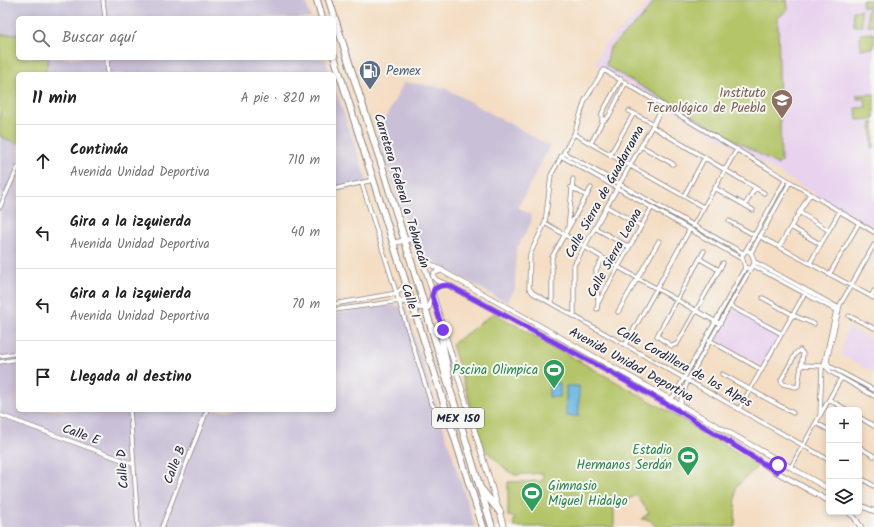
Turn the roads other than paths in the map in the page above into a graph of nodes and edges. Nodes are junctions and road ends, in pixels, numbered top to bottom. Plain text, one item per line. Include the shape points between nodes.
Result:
1 (103, 0) edge
2 (317, 0) edge
3 (329, 0) edge
4 (104, 16) edge
5 (321, 16) edge
6 (334, 16) edge
7 (336, 22) edge
8 (107, 60) edge
9 (335, 60) edge
10 (108, 72) edge
11 (621, 79) junction
12 (626, 82) junction
13 (664, 105) junction
14 (629, 110) dead end
15 (634, 113) junction
16 (602, 122) junction
17 (653, 126) junction
18 (574, 134) junction
19 (591, 143) junction
20 (641, 146) junction
21 (737, 149) junction
22 (562, 154) junction
23 (610, 154) junction
24 (705, 157) junction
25 (672, 164) dead end
26 (631, 165) junction
27 (725, 169) junction
28 (16, 171) edge
29 (573, 179) dead end
30 (786, 179) junction
31 (372, 180) junction
32 (790, 182) junction
33 (362, 184) junction
34 (619, 186) junction
35 (571, 187) junction
36 (591, 188) dead end
37 (715, 188) junction
38 (755, 188) junction
39 (336, 189) edge
40 (764, 193) dead end
41 (810, 194) junction
42 (587, 196) junction
43 (684, 196) junction
44 (773, 201) junction
45 (778, 203) junction
46 (745, 205) junction
47 (703, 206) junction
48 (0, 207) edge
49 (607, 207) junction
50 (652, 208) junction
51 (753, 210) dead end
52 (799, 212) junction
53 (840, 212) junction
54 (729, 221) dead end
55 (545, 223) junction
56 (860, 223) junction
57 (641, 226) junction
58 (791, 227) junction
59 (595, 228) junction
60 (691, 228) junction
61 (828, 230) junction
62 (567, 232) junction
63 (874, 232) edge
64 (754, 235) junction
65 (565, 236) junction
66 (759, 236) junction
67 (404, 240) junction
68 (659, 241) dead end
69 (394, 244) junction
70 (820, 244) junction
71 (874, 245) edge
72 (584, 247) junction
73 (629, 247) junction
74 (779, 247) junction
75 (746, 250) junction
76 (704, 251) dead end
77 (743, 253) junction
78 (751, 253) junction
79 (603, 258) junction
80 (700, 259) junction
81 (742, 259) junction
82 (423, 260) junction
83 (723, 263) dead end
84 (810, 264) junction
85 (753, 265) junction
86 (618, 267) junction
87 (745, 268) junction
88 (442, 270) junction
89 (719, 270) junction
90 (829, 274) junction
91 (638, 278) junction
92 (407, 284) junction
93 (448, 285) junction
94 (849, 286) junction
95 (657, 288) junction
96 (874, 291) edge
97 (397, 293) junction
98 (805, 293) junction
99 (432, 296) junction
100 (763, 298) dead end
101 (872, 298) edge
102 (676, 299) junction
103 (400, 301) junction
104 (598, 303) junction
105 (336, 304) edge
106 (552, 304) junction
107 (414, 305) junction
108 (730, 306) junction
109 (425, 308) junction
110 (838, 308) junction
111 (597, 309) dead end
112 (336, 310) edge
113 (696, 310) junction
114 (618, 312) dead end
115 (793, 315) junction
116 (574, 316) junction
117 (849, 316) dead end
118 (716, 321) junction
119 (720, 324) junction
120 (814, 324) dead end
121 (874, 328) edge
122 (443, 330) junction
123 (782, 334) junction
124 (550, 336) junction
125 (706, 338) junction
126 (711, 341) junction
127 (562, 342) junction
128 (625, 345) junction
129 (576, 346) junction
130 (573, 351) junction
131 (16, 353) edge
132 (0, 356) edge
133 (16, 359) edge
134 (0, 362) edge
135 (801, 365) junction
136 (825, 365) junction
137 (762, 370) junction
138 (722, 374) dead end
139 (684, 378) junction
140 (841, 378) junction
141 (688, 380) junction
142 (751, 389) junction
143 (874, 390) edge
144 (874, 396) edge
145 (452, 397) junction
146 (672, 398) junction
147 (681, 400) junction
148 (830, 400) junction
149 (665, 403) junction
150 (681, 406) junction
151 (842, 407) edge
152 (739, 409) junction
153 (130, 412) edge
154 (206, 412) edge
155 (682, 413) junction
156 (793, 413) dead end
157 (0, 415) edge
158 (820, 416) junction
159 (449, 418) junction
160 (862, 419) edge
161 (816, 423) junction
162 (874, 426) edge
163 (826, 428) edge
164 (804, 446) junction
165 (862, 449) edge
166 (874, 456) edge
167 (826, 458) edge
168 (133, 464) junction
169 (785, 464) junction
170 (791, 467) junction
171 (777, 472) junction
172 (862, 479) edge
173 (479, 485) junction
174 (874, 486) edge
175 (826, 487) edge
176 (826, 499) edge
177 (862, 506) edge
178 (874, 511) edge
179 (500, 512) junction
180 (852, 515) edge
181 (138, 527) edge
182 (162, 527) edge
183 (484, 527) edge
184 (492, 527) edge
185 (504, 527) edge
186 (861, 527) edge

1 - 4 street
2 - 5 main road
3 - 6 main road, Carretera Federal a Tehuacán / MEX 150
7 - 67 main road, Carretera Federal a Tehuacán / MEX 150
8 - 10 street
9 - 31 main road, Carretera Federal a Tehuacán / MEX 150
11 - 12 street
11 - 16 street via 602,113
11 - 18 street via 604,70 585,100
12 - 13 street
12 - 16 street via 609,116
13 - 17 street, Calle Sierra de Guadarrama
13 - 21 street
14 - 15 street
15 - 17 street
15 - 23 street
16 - 19 street
17 - 20 street, Calle Sierra de Guadarrama
17 - 24 street
18 - 19 street
18 - 22 street
19 - 23 street
20 - 25 street
20 - 26 street, Calle Sierra de Guadarrama
21 - 27 street
21 - 30 street
22 - 34 street
22 - 55 street via 551,175
23 - 26 street
24 - 27 street
24 - 43 street
26 - 34 street, Calle Sierra de Guadarrama
26 - 43 street
27 - 37 street
27 - 38 street
28 - 48 street
29 - 35 street
30 - 32 street
30 - 44 street
31 - 33 street
31 - 69 main road, Carretera Federal a Tehuacán / MEX 150
32 - 41 street
32 - 45 street
33 - 39 street
33 - 97 street, Calle I
34 - 49 street, Calle Sierra de Guadarrama
34 - 50 street
34 - 60 street
35 - 42 street
35 - 62 street
36 - 42 street
37 - 46 street
37 - 47 street
38 - 40 street
38 - 46 street
41 - 52 street
41 - 53 street
42 - 62 street
43 - 47 street
44 - 45 street
44 - 64 street
45 - 66 street
46 - 51 street
47 - 60 street
49 - 57 street
49 - 59 street, Calle Sierra de Guadarrama
50 - 57 street, Calle Sierra Leona
50 - 60 street
52 - 58 street
52 - 61 street
53 - 56 street
53 - 61 street
54 - 64 street
55 - 65 street
55 - 106 street, Calle Cordillera de los Alpes via 530,254 530,291
56 - 63 street
56 - 90 street
57 - 73 street, Calle Sierra Leona
58 - 70 street
58 - 74 street
59 - 72 street, Calle Sierra de Guadarrama
59 - 73 street
60 - 77 street
60 - 81 street
60 - 95 street
61 - 70 street
62 - 65 street
64 - 75 street
65 - 72 street
65 - 106 street via 552,257
66 - 74 street
66 - 78 street
67 - 69 street
67 - 82 street via 414,241
67 - 109 main road, Carretera Federal a Tehuacán / MEX 150
68 - 91 street
69 - 92 main road, Carretera Federal a Tehuacán / MEX 150
70 - 84 street
71 - 94 street
72 - 79 street
72 - 116 street, Calle Sierra de Guadarrama via 574,269
73 - 86 street, Calle Sierra Leona
74 - 84 street
75 - 77 street
75 - 78 street
76 - 80 street
77 - 81 street
78 - 85 street
79 - 86 street
79 - 104 street via 596,270
80 - 89 street
80 - 102 street
81 - 87 street
82 - 88 street, Avenida Unidad Deportiva
82 - 99 street
83 - 89 street
84 - 90 street
85 - 87 street
85 - 98 street
85 - 108 street
85 - 110 street
86 - 91 street
86 - 104 street, Calle Sierra Leona
87 - 118 street
88 - 93 street, Avenida Unidad Deportiva via 434,273 434,277
88 - 124 street, Avenida Unidad Deportiva
89 - 113 street
90 - 94 street
91 - 95 street
91 - 114 street
92 - 97 street
92 - 107 main road, Carretera Federal a Tehuacán / MEX 150
93 - 99 street via 434,289
93 - 124 street, Avenida Unidad Deportiva
94 - 101 street
94 - 110 street
95 - 102 street
95 - 128 street
96 - 101 street
97 - 103 street, Calle I
97 - 105 street
98 - 110 street
98 - 115 street
99 - 109 street via 431,305
99 - 122 street
100 - 115 street
102 - 113 street
102 - 113 street via 657,336 675,346
103 - 107 street
103 - 112 street
103 - 159 street, Calle I via 432,403
104 - 111 street, Calle Sierra Leona
106 - 116 street, Calle Cordillera de los Alpes
107 - 109 street
107 - 159 main road, Carretera Federal a Tehuacán / MEX 150
108 - 119 street
108 - 123 street
109 - 145 main road, Carretera Federal a Tehuacán / MEX 150
110 - 136 street
113 - 118 street
115 - 120 street
115 - 123 street
116 - 128 street, Calle Cordillera de los Alpes
117 - 121 street
118 - 119 street
118 - 125 street
119 - 126 street
122 - 145 main road via 441,338
122 - 179 street
123 - 137 street
124 - 127 street, Avenida Unidad Deportiva
125 - 126 street
125 - 139 street
126 - 137 street
126 - 141 street
127 - 129 street, Avenida Unidad Deportiva
127 - 130 street, Avenida Unidad Deportiva
128 - 139 street, Calle Cordillera de los Alpes
129 - 130 street
129 - 146 street, Avenida Unidad Deportiva
130 - 149 street, Avenida Unidad Deportiva
131 - 132 street
133 - 134 street
135 - 135 street via 798,387 782,383 781,380 800,350 803,354
135 - 136 street
136 - 140 street
136 - 143 street
136 - 158 street
137 - 142 street
138 - 142 street
139 - 141 street, Calle Cordillera de los Alpes
139 - 146 street
140 - 144 street
140 - 148 street
141 - 147 street
141 - 152 street, Calle Cordillera de los Alpes
142 - 152 street
142 - 156 street
145 - 173 main road, Carretera Federal a Tehuacán / MEX 150
146 - 147 street
146 - 149 street
146 - 150 street, Avenida Unidad Deportiva
147 - 150 street
148 - 151 street
148 - 158 street
149 - 155 street, Avenida Unidad Deportiva
150 - 155 street
150 - 169 street, Avenida Unidad Deportiva
152 - 164 street, Calle Cordillera de los Alpes
153 - 168 street, Calle D
154 - 182 street, Calle B
155 - 171 street, Avenida Unidad Deportiva
157 - 168 street, Calle E
158 - 161 street
159 - 183 main road, Carretera Federal a Tehuacán / MEX 150
160 - 162 street
161 - 163 street
161 - 164 street
164 - 167 street, Calle Cordillera de los Alpes
164 - 170 street
165 - 166 street
168 - 181 street, Calle D
169 - 170 street, Avenida Unidad Deportiva
169 - 171 street via 778,465
170 - 175 street, Avenida Unidad Deportiva
171 - 176 street, Avenida Unidad Deportiva
172 - 174 street
173 - 179 main road
173 - 184 main road, Carretera Federal a Tehuacán / MEX 150
177 - 178 street
179 - 185 street
180 - 186 street

